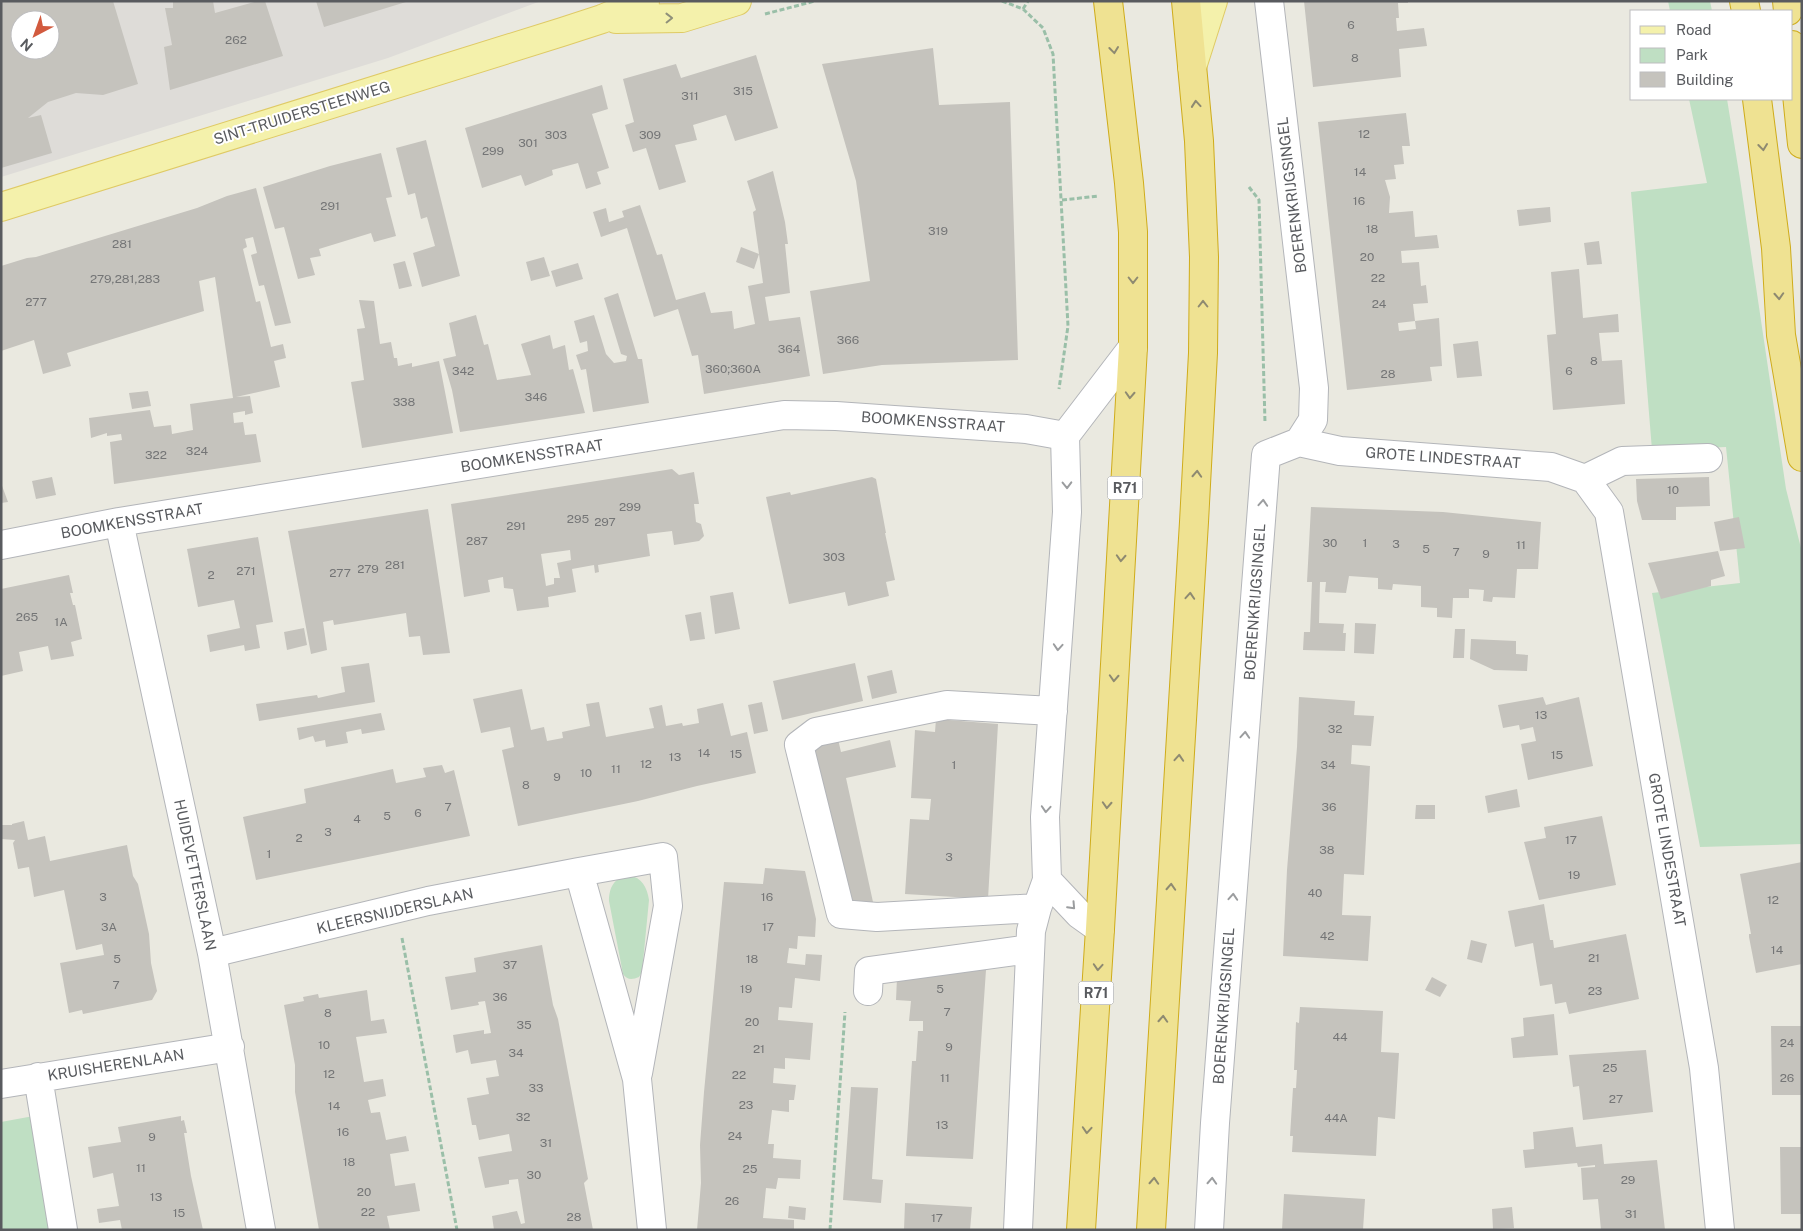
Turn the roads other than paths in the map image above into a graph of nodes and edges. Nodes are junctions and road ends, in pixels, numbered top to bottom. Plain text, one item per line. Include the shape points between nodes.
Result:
1 (645, 1) edge
2 (737, 1) edge
3 (1186, 1) edge
4 (1213, 1) edge
5 (1270, 1) edge
6 (1105, 4) edge
7 (602, 19) junction
8 (1793, 55) edge
9 (1192, 67) junction
10 (1757, 100) edge
11 (1802, 144) edge
12 (1, 207) edge
13 (1133, 347) junction
14 (1065, 436) junction
15 (1299, 442) junction
16 (1802, 457) edge
17 (1708, 458) dead end
18 (1585, 479) junction
19 (118, 522) junction
20 (1, 545) edge
21 (1053, 711) junction
22 (579, 872) junction
23 (1047, 880) junction
24 (1037, 908) junction
25 (1100, 930) junction
26 (1030, 949) junction
27 (212, 953) junction
28 (868, 991) dead end
29 (230, 1047) junction
30 (38, 1077) junction
31 (637, 1079) junction
32 (1, 1084) edge
33 (63, 1230) edge
34 (262, 1230) edge
35 (652, 1230) edge
36 (1018, 1230) edge
37 (1081, 1230) edge
38 (1151, 1230) edge
39 (1209, 1230) edge
40 (1720, 1230) edge

1 - 7 main road, SINT-TRUIDERSTEENWEG
7 -> 2 main road, SINT-TRUIDERSTEENWEG via 682,18
3 - 9 highway
4 - 9 main road
5 - 15 street, BOERENKRIJGSINGEL via 1314,388 1313,420
6 -> 13 highway, R71 via 1130,183
7 - 12 main road, SINT-TRUIDERSTEENWEG
8 - 11 highway
38 -> 9 highway via 1203,353 1204,257
10 -> 16 highway via 1776,248 1781,335
13 - 14 street
13 -> 25 highway, R71
14 - 19 street, BOOMKENSSTRAAT via 1026,428 784,415
14 -> 21 street via 1067,512
15 - 18 street, GROTE LINDESTRAAT via 1340,450 1551,467
39 -> 15 street, BOERENKRIJGSINGEL via 1266,455
17 - 18 street via 1622,460
18 - 40 street, GROTE LINDESTRAAT via 1610,512 1704,1068
19 - 20 street, BOOMKENSSTRAAT
19 - 27 street, HUIDEVETTERSLAAN
21 -> 23 street via 1046,817
21 - 24 street via 947,704 816,732 799,745 841,914 877,917
22 - 27 street, KLEERSNIJDERSLAAN via 428,901
22 - 31 street, KLEERSNIJDERSLAAN
22 - 31 street, KLEERSNIJDERSLAAN via 663,858 668,906
23 - 24 street
23 -> 25 street via 1079,914
24 - 26 street
25 -> 37 highway, R71
26 - 28 street via 869,971
26 - 36 street
27 - 29 street, HUIDEVETTERSLAAN
29 - 30 street, KRUISHERENLAAN
29 - 34 street, HUIDEVETTERSLAAN
30 - 32 street, KRUISHERENLAAN
30 - 33 street
31 - 35 street, KLEERSNIJDERSLAAN

